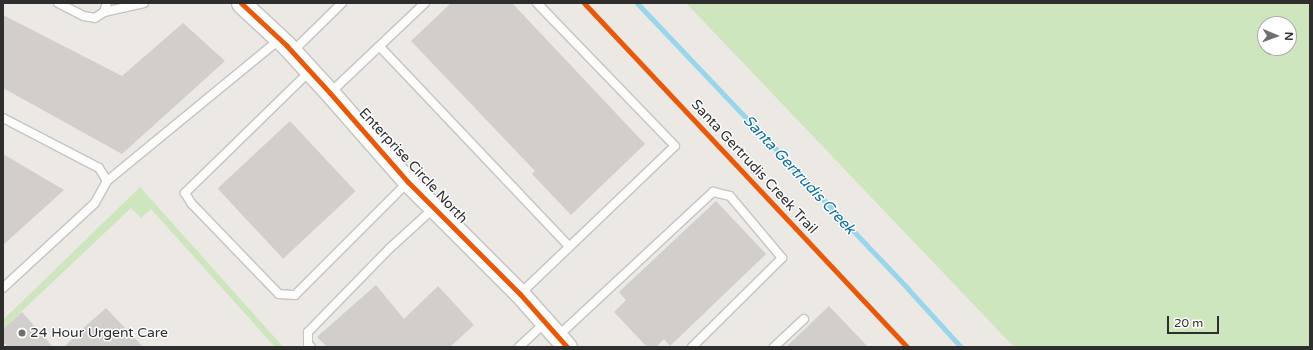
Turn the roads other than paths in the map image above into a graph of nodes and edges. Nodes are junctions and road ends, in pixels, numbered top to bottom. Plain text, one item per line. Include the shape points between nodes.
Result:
1 (58, 3) edge
2 (107, 3) edge
3 (144, 3) edge
4 (241, 3) edge
5 (342, 3) edge
6 (425, 3) edge
7 (537, 3) edge
8 (104, 12) junction
9 (286, 46) junction
10 (380, 47) junction
11 (310, 71) junction
12 (330, 93) junction
13 (3, 118) edge
14 (107, 181) junction
15 (408, 182) junction
16 (434, 208) junction
17 (569, 246) junction
18 (3, 288) edge
19 (520, 294) junction
20 (804, 319) dead end
21 (560, 340) edge
22 (311, 347) edge
23 (519, 347) edge
24 (692, 347) edge
25 (774, 347) edge

1 - 8 lane via 84,16 95,18
2 - 8 lane
3 - 8 lane
4 - 9 street, Enterprise Circle North
5 - 9 lane
6 - 10 lane
7 - 17 lane via 675,146
9 - 11 street, Enterprise Circle North
9 - 14 lane
10 - 12 lane
10 - 17 lane
11 - 12 street, Enterprise Circle North
11 - 15 lane via 185,193 192,204 280,294 294,295
12 - 15 street, Enterprise Circle North
13 - 14 lane via 99,168
14 - 18 lane via 95,203
15 - 16 street, Enterprise Circle North
16 - 19 street, Enterprise Circle North
16 - 22 lane via 390,248 308,332 308,344
17 - 19 lane
19 - 21 street, Enterprise Circle North
20 - 25 lane
21 - 23 lane
21 - 24 lane via 713,192 730,196 782,258

